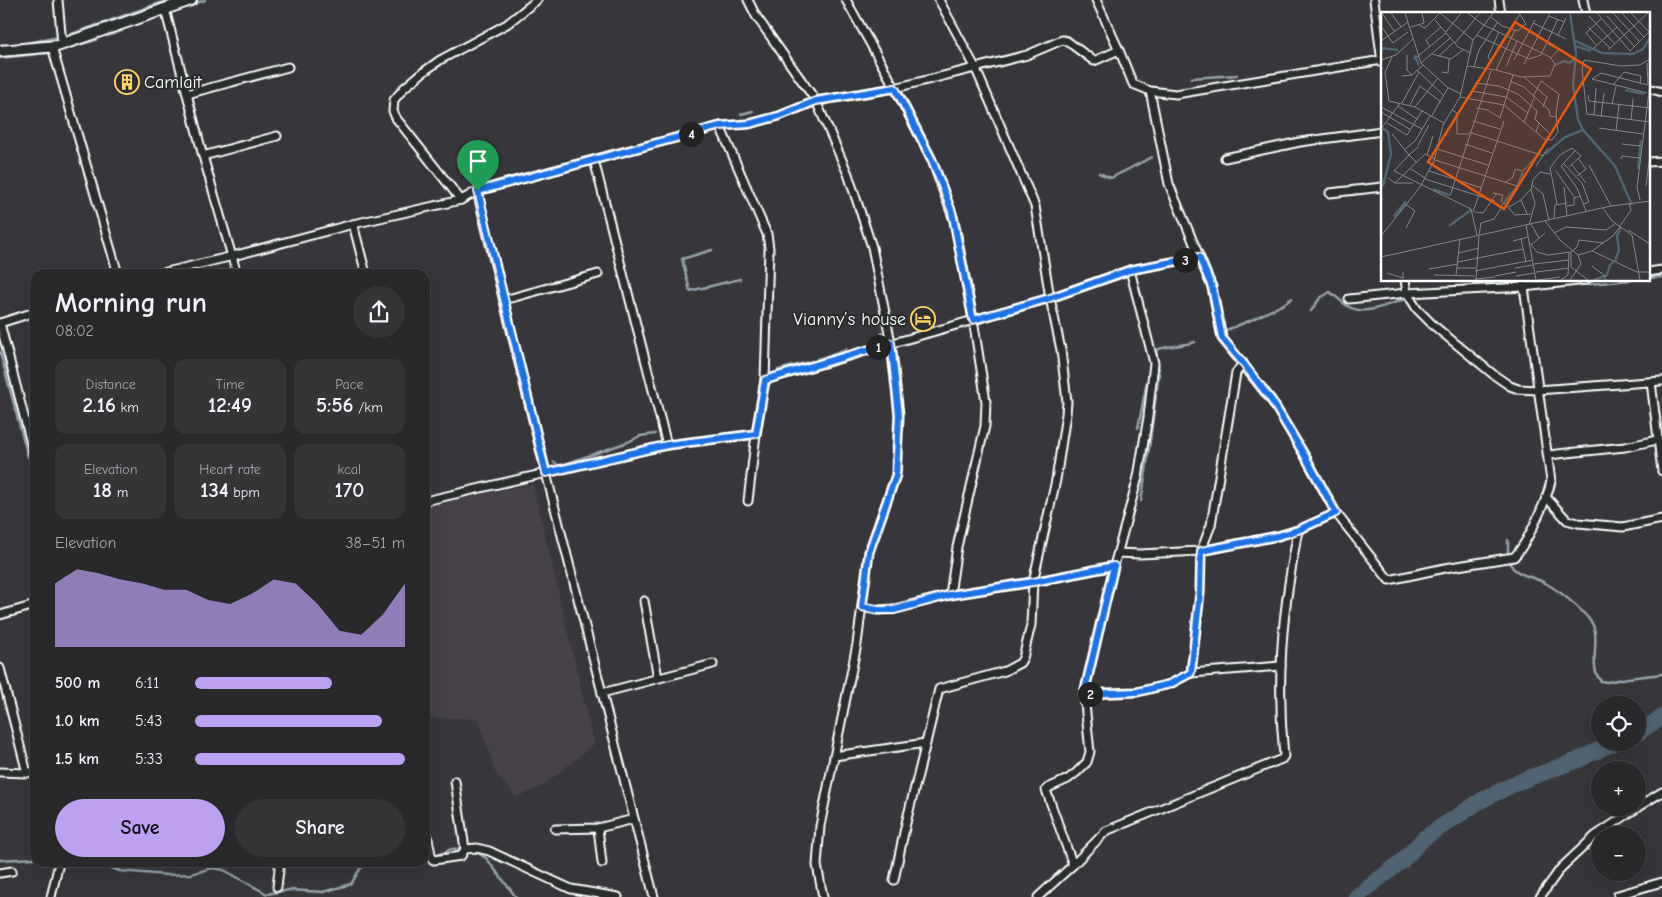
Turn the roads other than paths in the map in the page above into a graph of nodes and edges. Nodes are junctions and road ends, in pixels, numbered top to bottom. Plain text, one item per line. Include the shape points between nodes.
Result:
1 (58, 0) edge
2 (191, 0) edge
3 (536, 0) edge
4 (748, 0) edge
5 (846, 0) edge
6 (939, 0) edge
7 (1096, 0) edge
8 (1374, 0) edge
9 (165, 9) junction
10 (62, 44) junction
11 (52, 47) junction
12 (1119, 50) junction
13 (0, 51) edge
14 (1381, 53) edge
15 (1381, 61) edge
16 (288, 67) dead end
17 (975, 67) junction
18 (895, 88) junction
19 (1150, 91) junction
20 (187, 94) junction
21 (816, 101) junction
22 (720, 126) junction
23 (1381, 130) edge
24 (277, 136) dead end
25 (203, 156) junction
26 (1225, 158) dead end
27 (594, 160) junction
28 (1381, 187) edge
29 (478, 191) junction
30 (1330, 193) dead end
31 (461, 200) junction
32 (354, 224) junction
33 (233, 256) junction
34 (1199, 257) junction
35 (117, 269) edge
36 (179, 269) edge
37 (236, 269) edge
38 (365, 269) edge
39 (1130, 270) junction
40 (598, 274) dead end
41 (1405, 281) edge
42 (1570, 281) edge
43 (1523, 284) edge
44 (1406, 293) junction
45 (1050, 298) junction
46 (1349, 299) dead end
47 (504, 300) junction
48 (30, 314) edge
49 (973, 320) junction
50 (0, 323) edge
51 (891, 343) junction
52 (1243, 363) junction
53 (765, 380) junction
54 (1662, 381) edge
55 (1651, 382) junction
56 (1537, 390) junction
57 (756, 434) junction
58 (30, 440) edge
59 (1657, 440) junction
60 (667, 445) junction
61 (1548, 455) junction
62 (1662, 471) edge
63 (546, 473) junction
64 (1546, 498) junction
65 (430, 500) edge
66 (748, 501) dead end
67 (1336, 513) junction
68 (1662, 519) edge
69 (1298, 530) junction
70 (1201, 551) junction
71 (1118, 553) junction
72 (1114, 566) junction
73 (1033, 582) junction
74 (950, 595) junction
75 (644, 601) dead end
76 (30, 606) edge
77 (862, 607) junction
78 (0, 615) edge
79 (713, 664) dead end
80 (1280, 666) junction
81 (0, 668) edge
82 (1191, 673) junction
83 (658, 678) junction
84 (602, 693) junction
85 (1084, 694) junction
86 (926, 743) junction
87 (834, 756) junction
88 (30, 769) edge
89 (0, 772) edge
90 (30, 772) edge
91 (455, 781) dead end
92 (1662, 792) edge
93 (1646, 802) edge
94 (1624, 816) edge
95 (634, 820) junction
96 (598, 828) junction
97 (555, 829) dead end
98 (465, 849) junction
99 (430, 850) edge
100 (602, 863) dead end
101 (1073, 865) junction
102 (58, 867) edge
103 (279, 867) edge
104 (12, 871) dead end
105 (0, 873) edge
106 (894, 880) dead end
107 (1662, 882) edge
108 (277, 887) dead end
109 (1618, 895) dead end
110 (51, 897) edge
111 (618, 897) edge
112 (654, 897) edge
113 (823, 897) edge
114 (1038, 897) edge
115 (1540, 897) edge

1 - 10 street
2 - 9 main road
3 - 31 street via 502,28 440,60 394,100 396,118
4 - 21 street
5 - 18 street
6 - 17 street
7 - 12 street
8 - 14 street
9 - 10 main road
9 - 20 street
10 - 11 main road
11 - 13 main road
11 - 35 street
12 - 17 street via 1094,61 1062,40 1027,54
12 - 19 street via 1132,84
15 - 19 street via 1176,94
16 - 20 street
17 - 18 street
17 - 45 street via 1033,199
18 - 21 street
18 - 49 street via 932,160 952,212
19 - 34 street via 1169,184
20 - 25 street
21 - 22 street via 749,124
21 - 51 street via 848,174 872,247
22 - 27 street
22 - 53 street via 767,234
23 - 26 street via 1300,142
24 - 25 street
25 - 33 street
27 - 29 street
27 - 60 street
28 - 30 street
29 - 31 street
29 - 47 street
31 - 32 street
32 - 33 street
32 - 38 street
33 - 36 street
33 - 37 street
34 - 39 street
34 - 52 street via 1212,287 1222,338
39 - 45 street
39 - 71 street via 1152,351 1154,373 1138,477
40 - 47 street
41 - 44 street
42 - 43 street
43 - 44 street
43 - 56 street
44 - 46 street
44 - 56 street via 1432,325 1494,375 1518,389
45 - 49 street
45 - 73 street via 1062,359 1066,414 1056,480
47 - 63 street
48 - 50 street
49 - 51 street
49 - 74 street via 986,402 985,426 961,529
50 - 58 street
51 - 53 street
51 - 77 street via 899,415 896,475 869,552
52 - 67 street via 1272,401
52 - 70 street via 1236,373 1212,525
53 - 57 street
54 - 55 street
55 - 56 street
55 - 59 street
56 - 61 street
57 - 60 street
57 - 66 street
59 - 61 street via 1625,448
59 - 62 street
60 - 63 street
61 - 64 street via 1551,481
63 - 65 street
63 - 84 street
64 - 67 street via 1521,550 1514,557 1389,580
64 - 68 street via 1567,520 1578,523 1623,527
67 - 69 street
69 - 70 street
69 - 80 street
70 - 71 street
70 - 82 street
71 - 72 street
72 - 73 street
72 - 85 street
73 - 74 street
73 - 86 street via 1031,625 1020,663 1005,671 939,689
74 - 77 street via 894,610
75 - 83 street
76 - 78 street
77 - 87 street
79 - 83 street
80 - 82 street
80 - 101 street via 1282,759 1115,826 1098,838
81 - 88 street
82 - 85 street via 1170,684 1137,692
83 - 84 street
84 - 95 street
85 - 101 street via 1090,752 1087,762 1068,779 1046,790
86 - 87 street
86 - 106 street
87 - 113 street via 820,826 817,865
89 - 90 street
91 - 98 street
92 - 93 street
94 - 115 street via 1595,836 1561,868
95 - 96 street
95 - 112 street
96 - 97 street
96 - 100 street
98 - 99 street via 460,857 434,860
98 - 111 street via 488,851 571,889
101 - 114 street
102 - 110 street
103 - 108 street
104 - 105 street
107 - 109 street

